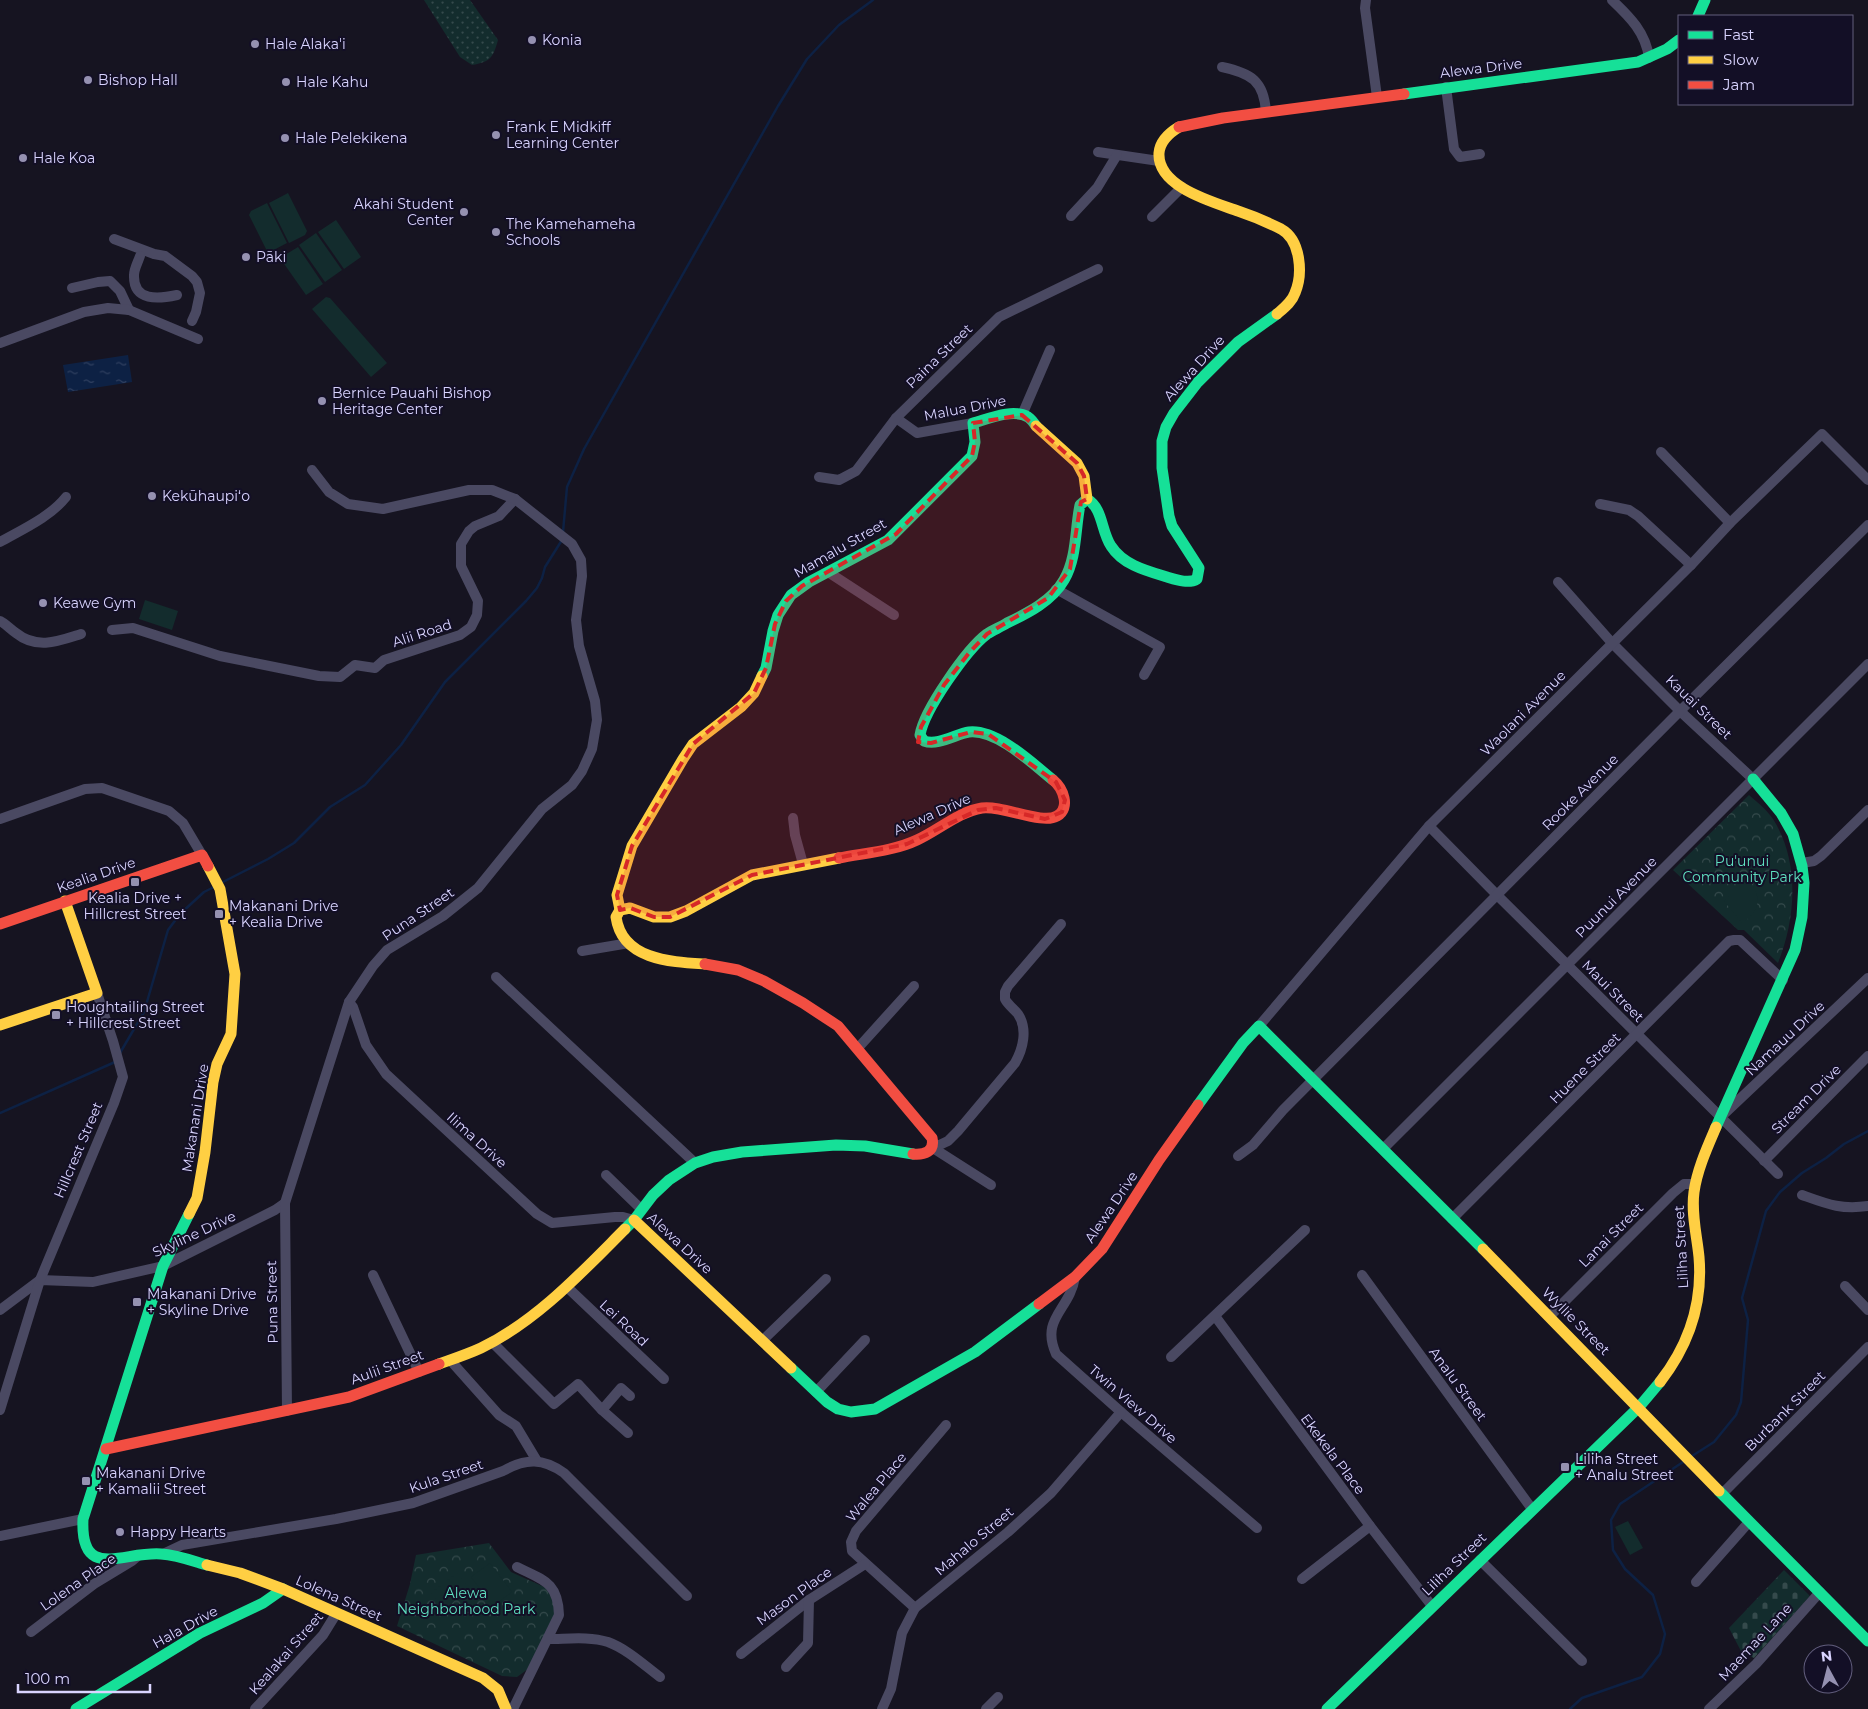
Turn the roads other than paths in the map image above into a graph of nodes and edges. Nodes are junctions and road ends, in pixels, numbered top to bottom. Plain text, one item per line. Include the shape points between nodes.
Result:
1 (1357, 0) edge
2 (1612, 0) edge
3 (1705, 0) edge
4 (1365, 4) edge
5 (1698, 15) edge
6 (1678, 41) edge
7 (1649, 58) junction
8 (1222, 67) dead end
9 (1446, 87) junction
10 (1377, 97) junction
11 (1266, 112) junction
12 (1098, 152) dead end
13 (1480, 154) dead end
14 (1117, 155) junction
15 (1159, 161) junction
16 (1182, 187) junction
17 (1070, 216) dead end
18 (1152, 217) dead end
19 (114, 239) dead end
20 (140, 256) dead end
21 (1098, 269) dead end
22 (72, 288) dead end
23 (177, 295) dead end
24 (129, 310) junction
25 (192, 321) dead end
26 (198, 339) dead end
27 (0, 343) edge
28 (1050, 350) dead end
29 (1022, 415) junction
30 (896, 418) junction
31 (973, 422) junction
32 (1661, 452) dead end
33 (312, 470) dead end
34 (819, 477) dead end
35 (1868, 480) edge
36 (66, 497) dead end
37 (515, 499) junction
38 (1087, 500) junction
39 (1600, 504) dead end
40 (1730, 523) junction
41 (1868, 525) edge
42 (0, 542) edge
43 (1691, 565) junction
44 (828, 572) junction
45 (1558, 582) dead end
46 (1056, 589) junction
47 (894, 616) dead end
48 (0, 621) edge
49 (112, 630) dead end
50 (81, 634) dead end
51 (1612, 643) junction
52 (1868, 664) edge
53 (1144, 675) dead end
54 (1680, 711) junction
55 (1753, 779) junction
56 (1868, 810) edge
57 (793, 818) dead end
58 (0, 819) edge
59 (1429, 826) junction
60 (202, 855) junction
61 (1802, 863) junction
62 (803, 864) junction
63 (1497, 895) junction
64 (65, 901) junction
65 (620, 910) junction
66 (0, 924) edge
67 (1061, 924) dead end
68 (629, 942) junction
69 (582, 951) dead end
70 (1568, 965) junction
71 (496, 977) dead end
72 (1868, 978) edge
73 (1783, 980) junction
74 (914, 986) dead end
75 (97, 993) junction
76 (349, 1002) junction
77 (0, 1025) edge
78 (1259, 1026) junction
79 (1637, 1035) junction
80 (858, 1048) junction
81 (1868, 1056) edge
82 (1313, 1080) junction
83 (1720, 1117) junction
84 (933, 1148) junction
85 (1383, 1149) junction
86 (1238, 1156) dead end
87 (1764, 1161) junction
88 (695, 1163) junction
89 (1778, 1174) dead end
90 (606, 1175) dead end
91 (1695, 1184) junction
92 (991, 1185) dead end
93 (1802, 1195) dead end
94 (285, 1203) junction
95 (1868, 1206) edge
96 (640, 1208) junction
97 (1452, 1219) junction
98 (634, 1220) junction
99 (1305, 1230) dead end
100 (163, 1266) junction
101 (1362, 1275) dead end
102 (373, 1276) dead end
103 (1075, 1277) junction
104 (826, 1278) dead end
105 (40, 1280) junction
106 (1845, 1286) dead end
107 (567, 1287) junction
108 (0, 1310) edge
109 (1868, 1310) edge
110 (1215, 1316) junction
111 (1550, 1316) junction
112 (865, 1340) dead end
113 (762, 1341) junction
114 (492, 1342) junction
115 (1868, 1347) edge
116 (1171, 1357) dead end
117 (450, 1360) junction
118 (418, 1372) junction
119 (664, 1379) dead end
120 (816, 1392) junction
121 (630, 1396) dead end
122 (1639, 1407) junction
123 (0, 1410) edge
124 (602, 1410) junction
125 (287, 1411) junction
126 (1121, 1412) junction
127 (946, 1425) dead end
128 (628, 1433) dead end
129 (106, 1450) junction
130 (537, 1461) junction
131 (1722, 1494) junction
132 (1532, 1509) junction
133 (83, 1519) junction
134 (1749, 1522) junction
135 (1370, 1526) junction
136 (1257, 1528) dead end
137 (0, 1536) edge
138 (140, 1554) junction
139 (162, 1554) junction
140 (1480, 1560) junction
141 (865, 1564) junction
142 (517, 1567) dead end
143 (1302, 1579) dead end
144 (1696, 1582) dead end
145 (284, 1590) junction
146 (1820, 1592) junction
147 (687, 1596) dead end
148 (808, 1600) junction
149 (1432, 1606) junction
150 (915, 1608) junction
151 (336, 1614) junction
152 (31, 1632) dead end
153 (548, 1638) junction
154 (1868, 1641) edge
155 (741, 1654) dead end
156 (1582, 1661) dead end
157 (786, 1667) dead end
158 (660, 1678) dead end
159 (998, 1696) dead end
160 (76, 1709) edge
161 (255, 1709) edge
162 (506, 1709) edge
163 (513, 1709) edge
164 (882, 1709) edge
165 (986, 1709) edge
166 (1327, 1709) edge
167 (1709, 1709) edge

1 - 4 street
2 - 7 street via 1642,34
3 - 5 street
4 - 10 street
6 - 7 street, Alewa Drive
7 - 9 street, Alewa Drive
8 - 11 street via 1246,74 1260,85
9 - 10 street, Alewa Drive
9 - 13 street via 1454,149 1460,157
10 - 11 street, Alewa Drive
11 - 15 street, Alewa Drive via 1181,126 1165,137 1158,152
12 - 14 street
14 - 15 street
14 - 17 street via 1097,188
15 - 16 street, Alewa Drive via 1166,175
16 - 18 street
16 - 38 street, Alewa Drive via 1291,235 1298,269 1296,293 1281,310 1229,351 1183,399 1164,431 1162,451 1169,516 1199,568 1194,582 1138,568 1122,558 1106,539 1094,503
19 - 25 street via 165,256 192,276 200,293
20 - 23 street via 134,274 135,284 141,293 159,299
21 - 30 street, Paina Street via 999,317
22 - 24 street via 110,281 120,291
24 - 26 street
24 - 27 street via 108,308 84,312
28 - 29 street
29 - 31 street, Malua Drive
29 - 38 street, Malua Drive via 1033,421 1077,463 1084,476
30 - 31 street, Malua Drive via 917,433
30 - 34 street, Paina Street via 856,471 839,480
31 - 44 street, Mamalu Street via 975,442 972,456 888,540
32 - 40 street
33 - 37 street, Puna Street via 329,492 348,504 383,509 469,490 492,490
35 - 40 street, Waolani Avenue via 1822,434
36 - 42 street via 42,518
37 - 49 street, Alii Road via 499,516 475,526 461,544 461,566 478,601 477,615 471,627 460,635 384,660 375,668 355,665 340,677 319,676 210,654 133,628
37 - 76 street, Puna Street via 572,544 582,560 576,620 578,646 595,701 597,720 592,749 572,785 542,809 478,888 443,916 387,950
38 - 46 street, Alewa Drive via 1082,501 1078,513 1070,568
39 - 43 street via 1629,510 1638,516
40 - 43 street, Waolani Avenue
41 - 54 street, Rooke Avenue
43 - 51 street, Waolani Avenue
44 - 47 street
44 - 65 street, Mamalu Street via 796,591 782,607 766,668 749,700 699,738 683,758 628,856 617,895
45 - 51 street, Kauai Street
46 - 53 street via 1160,647
46 - 62 street, Alewa Drive via 1042,603 980,641 944,685 921,727 920,735 926,743 971,732 996,738 1056,782 1065,800 1058,816 1045,819 996,808 978,810 959,816 907,844
48 - 50 street via 33,642 49,644
51 - 54 street, Kauai Street
51 - 59 street, Waolani Avenue
52 - 55 street, Puunui Avenue
54 - 55 street, Kauai Street
54 - 63 street, Rooke Avenue
55 - 61 street, Kauai Street via 1786,820
55 - 70 street, Puunui Avenue
56 - 61 street via 1821,856
57 - 62 street
58 - 60 street, Makanani Drive via 85,789 102,788 169,811 183,822
59 - 63 street, Maui Street
59 - 78 street, Waolani Avenue
60 - 64 street, Kealia Drive
60 - 100 street, Makanani Drive via 220,889 235,974 231,1034 217,1064 213,1082 197,1198
61 - 73 street, Liliha Street via 1805,906 1802,927
62 - 65 street, Alewa Drive via 752,875 670,917 654,917 630,908
63 - 70 street, Maui Street
63 - 82 street, Rooke Avenue
64 - 66 street, Kealia Drive
64 - 75 street, Hillcrest Street
65 - 68 street via 616,924
67 - 84 street via 1005,992 1005,999 1019,1016 1024,1029 1015,1064 958,1131 948,1141
68 - 69 street
68 - 80 street via 642,955 656,960 705,963 740,971 820,1013 838,1026
70 - 79 street, Maui Street
70 - 85 street, Puunui Avenue
71 - 88 street
72 - 83 street, Namauu Drive
73 - 79 street, Huene Street via 1740,940 1729,941
73 - 83 street, Liliha Street
74 - 80 street
75 - 77 street
75 - 105 street, Hillcrest Street via 123,1077
76 - 94 street, Puna Street
76 - 98 street, Ilima Drive via 354,1007 366,1045 388,1076 537,1214 552,1222 623,1216
78 - 82 street, Wyllie Street
78 - 103 street, Alewa Drive via 1189,1117 1102,1249
79 - 83 street, Maui Street
79 - 97 street, Huene Street
80 - 84 street via 932,1138
81 - 87 street, Stream Drive
82 - 85 street, Wyllie Street
82 - 86 street, Rooke Avenue via 1253,1145
83 - 87 street, Maui Street
83 - 91 street, Liliha Street
84 - 88 street, Alewa Drive via 915,1154 861,1145 828,1144 734,1154
84 - 92 street
85 - 97 street, Wyllie Street
87 - 89 street, Maui Street
88 - 96 street, Alewa Drive
90 - 96 street
91 - 111 street, Lanai Street via 1684,1184 1673,1193
91 - 122 street, Liliha Street via 1694,1220 1700,1272 1694,1318 1679,1356
93 - 95 street via 1836,1207
94 - 100 street, Skyline Drive
94 - 125 street, Puna Street
96 - 98 street, Alewa Drive
97 - 111 street, Wyllie Street
98 - 107 street, Aulii Street
98 - 113 street, Alewa Drive
99 - 110 street
100 - 105 street, Skyline Drive via 93,1282
100 - 129 street, Makanani Drive
101 - 132 street, Analu Street
102 - 118 street
103 - 120 street, Alewa Drive via 974,1352 875,1409 851,1412 838,1409
103 - 126 street, Twin View Drive via 1071,1293 1052,1323 1052,1345 1065,1363
104 - 113 street
105 - 108 street
105 - 123 street, Hillcrest Street
106 - 109 street
107 - 114 street, Aulii Street
107 - 119 street, Lei Road
110 - 116 street
110 - 135 street, Ekekela Place
111 - 122 street, Wyllie Street
112 - 120 street
113 - 120 street, Alewa Drive
114 - 117 street, Aulii Street
114 - 124 street via 554,1404 578,1384
115 - 131 street, Burbank Street
117 - 118 street, Aulii Street
117 - 130 street via 499,1414 516,1426
118 - 125 street, Aulii Street via 349,1397
121 - 124 street via 621,1388
122 - 131 street, Wyllie Street
122 - 132 street, Liliha Street
124 - 128 street
125 - 129 street, Aulii Street
126 - 136 street, Twin View Drive
126 - 150 street, Mahalo Street via 1051,1493
127 - 141 street, Walea Place via 856,1531 851,1542 852,1551
129 - 133 street, Makanani Drive
130 - 139 street, Kula Street via 516,1463 503,1471 413,1503 182,1545
130 - 147 street via 564,1473
131 - 134 street, Wyllie Street
132 - 140 street, Liliha Street
133 - 137 street
133 - 138 street, Makanani Drive via 83,1541 93,1556 107,1560
134 - 144 street
134 - 146 street, Wyllie Street
135 - 143 street
135 - 149 street, Ekekela Place
138 - 139 street, Lolena Street
138 - 152 street, Lolena Place via 76,1596
139 - 145 street, Lolena Street via 240,1573
140 - 149 street, Liliha Street
140 - 156 street
141 - 148 street, Mason Place
141 - 150 street, Walea Place
142 - 153 street via 549,1584 559,1600 559,1615
145 - 151 street, Lolena Street
145 - 160 street, Hala Drive via 200,1633
146 - 154 street, Wyllie Street
146 - 167 street, Maemae Lane via 1756,1664
148 - 155 street, Mason Place
148 - 157 street via 808,1642
149 - 166 street, Liliha Street
150 - 164 street, Mahalo Street via 902,1633 891,1689
151 - 161 street, Kealakai Street via 323,1635
151 - 162 street, Lolena Street via 483,1678 498,1690
153 - 158 street via 607,1642 626,1651
153 - 163 street
159 - 165 street

